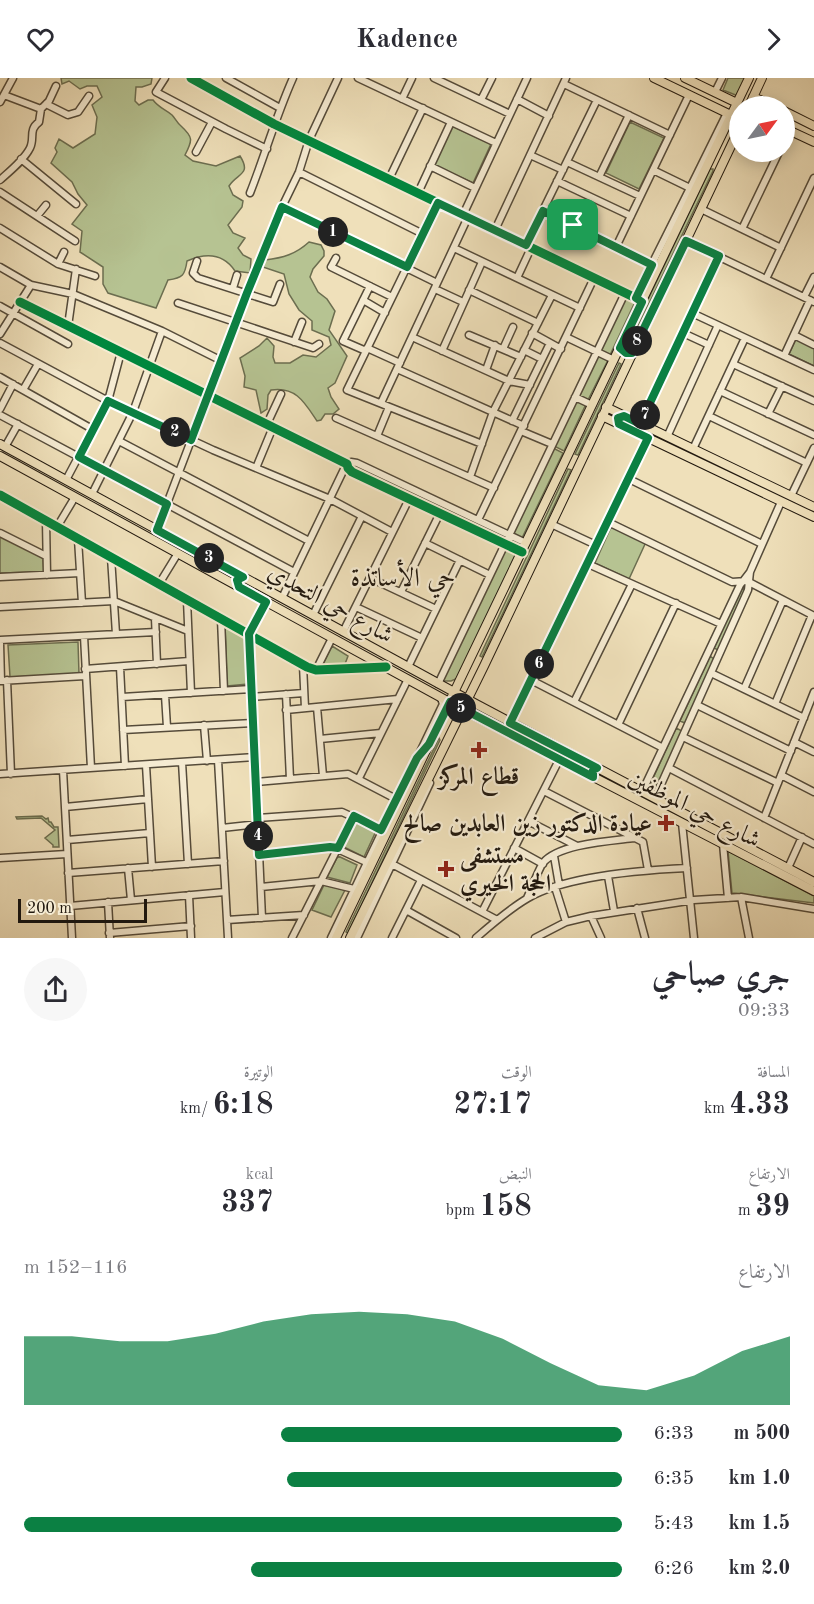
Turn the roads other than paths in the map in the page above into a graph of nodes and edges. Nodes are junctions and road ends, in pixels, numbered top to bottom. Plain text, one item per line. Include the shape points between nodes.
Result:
1 (13, 78) edge
2 (165, 78) edge
3 (191, 78) edge
4 (226, 78) edge
5 (293, 78) edge
6 (338, 78) edge
7 (358, 78) edge
8 (412, 78) edge
9 (434, 78) edge
10 (492, 78) edge
11 (527, 78) edge
12 (654, 78) edge
13 (685, 78) edge
14 (722, 78) edge
15 (749, 78) edge
16 (762, 78) edge
17 (374, 81) edge
18 (565, 81) edge
19 (698, 84) junction
20 (56, 86) dead end
21 (715, 92) junction
22 (4, 95) junction
23 (89, 96) dead end
24 (691, 96) junction
25 (740, 96) edge
26 (753, 96) edge
27 (402, 99) junction
28 (517, 99) junction
29 (597, 99) junction
30 (729, 99) edge
31 (481, 100) junction
32 (0, 102) edge
33 (44, 107) junction
34 (280, 108) junction
35 (423, 108) junction
36 (510, 114) junction
37 (729, 114) junction
38 (549, 116) junction
39 (629, 116) junction
40 (795, 117) edge
41 (212, 122) junction
42 (451, 122) junction
43 (274, 124) junction
44 (814, 126) edge
45 (795, 133) edge
46 (670, 135) junction
47 (309, 140) junction
48 (814, 142) edge
49 (496, 143) junction
50 (267, 149) junction
51 (729, 150) edge
52 (195, 152) dead end
53 (530, 155) junction
54 (711, 156) junction
55 (21, 159) junction
56 (567, 162) junction
57 (723, 162) junction
58 (774, 162) edge
59 (430, 166) junction
60 (706, 167) junction
61 (563, 170) junction
62 (653, 170) junction
63 (299, 172) junction
64 (718, 173) junction
65 (599, 177) junction
66 (814, 178) edge
67 (390, 179) junction
68 (0, 180) edge
69 (557, 181) junction
70 (812, 186) edge
71 (475, 188) junction
72 (690, 188) junction
73 (0, 192) edge
74 (250, 193) dead end
75 (418, 193) junction
76 (640, 196) junction
77 (438, 203) junction
78 (45, 204) dead end
79 (76, 204) dead end
80 (282, 207) junction
81 (701, 209) junction
82 (543, 211) junction
83 (37, 216) junction
84 (465, 216) junction
85 (631, 216) junction
86 (0, 228) edge
87 (742, 229) junction
88 (495, 230) junction
89 (423, 234) junction
90 (75, 241) dead end
91 (686, 241) junction
92 (529, 247) junction
93 (616, 247) junction
94 (454, 248) junction
95 (781, 248) junction
96 (64, 252) dead end
97 (719, 256) junction
98 (336, 258) dead end
99 (197, 261) dead end
100 (482, 262) junction
101 (58, 264) junction
102 (652, 265) junction
103 (0, 267) edge
104 (407, 267) junction
105 (76, 269) junction
106 (237, 275) dead end
107 (95, 276) dead end
108 (814, 277) edge
109 (517, 278) junction
110 (594, 278) junction
111 (766, 279) junction
112 (280, 284) dead end
113 (31, 285) junction
114 (370, 286) junction
115 (436, 286) junction
116 (233, 288) junction
117 (469, 290) junction
118 (247, 293) junction
119 (625, 293) junction
120 (73, 294) junction
121 (552, 295) junction
122 (392, 297) junction
123 (363, 300) junction
124 (639, 300) junction
125 (809, 300) edge
126 (20, 302) junction
127 (463, 302) junction
128 (178, 303) dead end
129 (0, 306) edge
130 (580, 308) junction
131 (385, 312) junction
132 (692, 313) junction
133 (13, 314) junction
134 (46, 315) junction
135 (302, 322) dead end
136 (235, 323) junction
137 (538, 324) junction
138 (718, 325) junction
139 (68, 326) junction
140 (513, 327) dead end
141 (40, 328) junction
142 (162, 331) junction
143 (532, 333) junction
144 (683, 333) junction
145 (0, 334) edge
146 (469, 335) dead end
147 (794, 335) junction
148 (412, 337) junction
149 (566, 338) junction
150 (745, 338) junction
151 (294, 342) junction
152 (0, 343) edge
153 (550, 343) junction
154 (68, 344) dead end
155 (319, 344) dead end
156 (495, 345) junction
157 (709, 345) junction
158 (814, 345) edge
159 (620, 348) junction
160 (503, 349) junction
161 (561, 349) junction
162 (367, 350) junction
163 (524, 350) junction
164 (442, 351) junction
165 (121, 352) junction
166 (597, 352) junction
167 (632, 353) junction
168 (784, 356) junction
169 (520, 357) junction
170 (542, 359) junction
171 (614, 359) junction
172 (222, 361) junction
173 (38, 364) junction
174 (626, 364) junction
175 (733, 364) junction
176 (398, 366) junction
177 (150, 367) junction
178 (486, 370) junction
179 (814, 370) edge
180 (0, 377) edge
181 (509, 381) junction
182 (13, 384) junction
183 (530, 385) junction
184 (782, 386) junction
185 (23, 390) junction
186 (720, 391) junction
187 (281, 394) dead end
188 (208, 395) junction
189 (575, 397) junction
190 (108, 401) junction
191 (814, 401) edge
192 (381, 403) junction
193 (592, 405) junction
194 (389, 407) junction
195 (606, 407) junction
196 (0, 409) edge
197 (133, 412) junction
198 (493, 412) junction
199 (768, 414) junction
200 (0, 415) edge
201 (602, 416) junction
202 (624, 416) junction
203 (336, 417) dead end
204 (709, 417) junction
205 (512, 421) junction
206 (18, 424) junction
207 (619, 424) junction
208 (640, 424) junction
209 (270, 426) junction
210 (523, 428) junction
211 (94, 430) junction
212 (814, 435) edge
213 (377, 436) junction
214 (667, 437) junction
215 (648, 438) junction
216 (191, 440) junction
217 (119, 441) junction
218 (482, 444) junction
219 (552, 444) junction
220 (3, 445) edge
221 (814, 448) edge
222 (693, 449) junction
223 (570, 452) junction
224 (0, 456) edge
225 (707, 456) junction
226 (79, 457) junction
227 (582, 458) junction
228 (717, 461) junction
229 (565, 462) junction
230 (807, 463) junction
231 (347, 464) junction
232 (703, 464) junction
233 (577, 467) junction
234 (256, 468) junction
235 (713, 469) junction
236 (104, 470) junction
237 (178, 473) junction
238 (470, 477) junction
239 (629, 478) junction
240 (66, 480) junction
241 (494, 488) junction
242 (92, 494) junction
243 (0, 495) edge
244 (791, 496) junction
245 (75, 497) junction
246 (330, 499) junction
247 (409, 499) junction
248 (781, 502) junction
249 (167, 504) junction
250 (814, 507) edge
251 (440, 513) junction
252 (363, 516) junction
253 (814, 517) edge
254 (46, 520) junction
255 (478, 520) junction
256 (608, 522) junction
257 (551, 524) junction
258 (57, 527) junction
259 (157, 530) junction
260 (392, 532) junction
261 (0, 533) edge
262 (509, 535) junction
263 (78, 539) junction
264 (309, 541) junction
265 (425, 543) junction
266 (526, 543) junction
267 (504, 544) junction
268 (762, 544) junction
269 (596, 545) junction
270 (522, 552) junction
271 (178, 553) junction
272 (46, 556) junction
273 (111, 557) junction
274 (460, 560) junction
275 (588, 564) junction
276 (225, 566) junction
277 (294, 572) junction
278 (750, 572) junction
279 (80, 573) junction
280 (47, 575) junction
281 (219, 575) junction
282 (490, 575) junction
283 (0, 577) edge
284 (243, 577) junction
285 (370, 578) junction
286 (742, 582) junction
287 (750, 583) junction
288 (159, 584) junction
289 (632, 584) junction
290 (239, 587) junction
291 (400, 592) junction
292 (282, 598) junction
293 (187, 600) junction
294 (783, 600) junction
295 (114, 601) junction
296 (266, 602) junction
297 (82, 603) junction
298 (290, 603) junction
299 (676, 603) junction
300 (0, 607) edge
301 (356, 607) junction
302 (436, 609) junction
303 (304, 610) junction
304 (286, 613) junction
305 (313, 615) junction
306 (813, 615) edge
307 (155, 618) junction
308 (221, 619) junction
309 (300, 620) junction
310 (721, 624) junction
311 (188, 631) junction
312 (156, 632) junction
313 (343, 632) junction
314 (116, 634) junction
315 (249, 634) junction
316 (84, 636) junction
317 (332, 638) junction
318 (423, 638) junction
319 (0, 641) edge
320 (709, 651) junction
321 (719, 656) junction
322 (471, 658) junction
323 (189, 661) junction
324 (157, 664) junction
325 (303, 665) junction
326 (484, 666) junction
327 (120, 667) junction
328 (386, 667) junction
329 (408, 667) junction
330 (316, 670) junction
331 (417, 672) junction
332 (86, 673) junction
333 (711, 673) junction
334 (462, 677) junction
335 (3, 680) edge
336 (410, 680) junction
337 (531, 680) junction
338 (438, 684) junction
339 (744, 689) junction
340 (224, 691) junction
341 (814, 692) edge
342 (191, 693) junction
343 (252, 693) junction
344 (304, 693) junction
345 (454, 693) junction
346 (165, 694) junction
347 (286, 694) junction
348 (122, 697) junction
349 (441, 697) junction
350 (398, 699) junction
351 (467, 700) junction
352 (450, 702) junction
353 (574, 702) junction
354 (775, 704) junction
355 (697, 705) junction
356 (317, 707) junction
357 (304, 708) junction
358 (462, 709) junction
359 (286, 710) junction
360 (807, 711) junction
361 (471, 714) junction
362 (814, 714) edge
363 (804, 718) junction
364 (675, 722) junction
365 (253, 723) junction
366 (510, 723) junction
367 (204, 725) junction
368 (618, 725) junction
369 (167, 727) junction
370 (687, 728) junction
371 (123, 730) junction
372 (526, 731) junction
373 (381, 733) junction
374 (683, 736) junction
375 (537, 737) junction
376 (320, 738) junction
377 (522, 740) junction
378 (430, 742) junction
379 (794, 742) junction
380 (443, 746) junction
381 (533, 746) junction
382 (663, 748) junction
383 (791, 751) junction
384 (814, 752) edge
385 (255, 758) junction
386 (417, 758) junction
387 (559, 759) junction
388 (218, 760) junction
389 (207, 761) junction
390 (182, 762) junction
391 (586, 762) junction
392 (437, 763) junction
393 (146, 765) junction
394 (125, 766) junction
395 (91, 768) junction
396 (597, 768) junction
397 (669, 768) junction
398 (63, 770) junction
399 (581, 771) junction
400 (0, 774) edge
401 (11, 774) junction
402 (781, 775) junction
403 (323, 776) junction
404 (593, 777) junction
405 (359, 778) junction
406 (290, 780) junction
407 (256, 782) junction
408 (778, 783) junction
409 (543, 791) junction
410 (642, 792) junction
411 (814, 792) edge
412 (655, 798) junction
413 (148, 799) junction
414 (396, 799) junction
415 (65, 807) junction
416 (354, 816) junction
417 (764, 818) junction
418 (258, 821) junction
419 (528, 821) junction
420 (682, 823) junction
421 (222, 828) junction
422 (381, 830) junction
423 (150, 833) junction
424 (634, 837) junction
425 (802, 837) junction
426 (67, 840) junction
427 (723, 844) junction
428 (814, 844) edge
429 (577, 846) junction
430 (338, 848) junction
431 (514, 848) junction
432 (67, 854) junction
433 (259, 855) junction
434 (554, 856) junction
435 (0, 858) edge
436 (224, 861) junction
437 (366, 862) junction
438 (188, 864) junction
439 (392, 864) junction
440 (543, 864) junction
441 (152, 867) junction
442 (128, 868) junction
443 (687, 868) junction
444 (788, 868) junction
445 (648, 870) junction
446 (68, 873) junction
447 (608, 876) junction
448 (422, 880) junction
449 (321, 881) junction
450 (814, 882) edge
451 (557, 886) junction
452 (261, 888) junction
453 (356, 889) junction
454 (814, 891) edge
455 (225, 892) junction
456 (189, 895) junction
457 (374, 896) junction
458 (741, 897) junction
459 (728, 898) junction
460 (527, 899) junction
461 (130, 900) junction
462 (691, 900) junction
463 (108, 902) junction
464 (70, 906) junction
465 (637, 908) junction
466 (814, 909) edge
467 (406, 910) junction
468 (614, 911) junction
469 (482, 912) junction
470 (304, 915) junction
471 (591, 916) junction
472 (262, 918) junction
473 (227, 920) junction
474 (497, 920) junction
475 (566, 922) junction
476 (191, 926) junction
477 (342, 926) junction
478 (547, 931) junction
479 (110, 936) edge
480 (353, 936) edge
481 (72, 938) edge
482 (191, 938) edge
483 (228, 938) edge
484 (292, 938) edge
485 (331, 938) edge
486 (336, 938) edge
487 (393, 938) edge
488 (456, 938) edge
489 (476, 938) edge
490 (535, 938) edge
491 (552, 938) edge
492 (601, 938) edge
493 (645, 938) edge
494 (694, 938) edge
495 (749, 938) edge

1 - 22 street
2 - 41 street via 156,92
3 - 43 street
4 - 34 street
5 - 34 street
6 - 47 street
7 - 17 street
8 - 27 street
9 - 31 street
10 - 31 street
11 - 28 street
12 - 24 main road
13 - 19 main road
14 - 21 street
15 - 25 main road
16 - 26 main road
17 - 27 street
18 - 29 street
18 - 38 street
19 - 21 main road
19 - 24 main road via 699,93
20 - 33 street
21 - 30 main road
22 - 32 street
22 - 33 street
23 - 33 street via 78,112 68,115
24 - 37 main road
24 - 46 street
27 - 35 street
28 - 36 street
28 - 38 street
29 - 39 street
29 - 56 street
31 - 36 street
33 - 55 street via 31,133 30,148
34 - 43 street
35 - 42 street
35 - 67 street
36 - 49 street
37 - 54 main road
37 - 72 street
38 - 53 street
39 - 46 street
39 - 65 street
40 - 44 main road
41 - 50 street
41 - 52 street
42 - 49 street
42 - 59 street
43 - 47 street
43 - 50 street
45 - 48 main road
46 - 62 street
47 - 63 street
47 - 67 street
49 - 71 street
50 - 74 street
51 - 57 main road
53 - 61 street
53 - 88 street
54 - 57 main road
54 - 60 main road
55 - 68 street
55 - 79 street
56 - 61 street
56 - 65 street
57 - 64 main road
58 - 87 street
59 - 71 street
59 - 75 street
60 - 64 main road
60 - 124 main road
61 - 69 street
62 - 72 street
62 - 76 street
63 - 80 street
63 - 89 street
64 - 81 main road
65 - 76 street
66 - 70 street
67 - 75 street
69 - 82 street
69 - 85 street
70 - 95 street
71 - 84 street
72 - 102 street
73 - 83 street
75 - 77 street
76 - 85 street
77 - 84 street
77 - 89 street
78 - 83 street
80 - 104 street
80 - 118 street
81 - 87 street
81 - 91 main road
82 - 92 street
82 - 93 street
83 - 90 street
84 - 88 street
84 - 94 street
85 - 93 street
86 - 101 street
87 - 95 street
88 - 92 street
89 - 104 street
91 - 97 street
91 - 167 main road
92 - 109 street
92 - 110 street
93 - 102 street
94 - 100 street
94 - 115 street
95 - 111 street
96 - 101 street
97 - 111 street
97 - 132 street
98 - 114 street via 331,267
99 - 116 street via 193,273 198,278
100 - 109 street
100 - 117 street
101 - 105 street
102 - 124 street
103 - 113 street
104 - 115 street
104 - 122 street
105 - 107 street
105 - 120 street
106 - 116 street
108 - 125 street
109 - 121 street
110 - 119 street
110 - 130 street
111 - 125 street
112 - 118 street via 273,302
113 - 120 street
113 - 126 street
114 - 122 street
114 - 123 street
115 - 127 street
115 - 148 street
116 - 118 street
117 - 127 street
117 - 137 street
118 - 136 street
119 - 124 street
119 - 166 street
120 - 139 street
120 - 142 street
121 - 130 street
121 - 137 street
122 - 131 street
123 - 131 street
123 - 162 street via 343,340
124 - 159 main road
125 - 147 street
126 - 133 street
126 - 134 street
127 - 164 street
128 - 136 street
129 - 133 street
130 - 149 street
131 - 162 street
132 - 138 street
132 - 144 street
133 - 141 street
133 - 145 street
134 - 139 street
134 - 141 street
135 - 151 street
136 - 151 street
136 - 172 street
137 - 143 street
138 - 150 street
138 - 157 street
139 - 165 street
140 - 160 street
141 - 154 street
142 - 172 street
142 - 177 street
143 - 153 street
143 - 163 street
144 - 157 street
144 - 208 street
146 - 156 street
147 - 158 street
147 - 168 street
148 - 164 street
148 - 176 street
149 - 161 street
149 - 166 street
150 - 168 street
150 - 175 street
151 - 155 street via 313,348
152 - 173 street
153 - 161 street
153 - 170 street
156 - 160 street
156 - 178 street
157 - 214 street
159 - 167 main road
159 - 171 main road
160 - 169 street
161 - 210 street
162 - 176 street
162 - 192 street via 347,390
163 - 169 street
163 - 170 street
164 - 178 street
165 - 177 street
165 - 190 street
166 - 171 street
166 - 189 street
167 - 174 main road
168 - 179 street
169 - 181 street
170 - 183 street
171 - 174 main road via 621,358
171 - 193 main road
172 - 188 street
173 - 185 street
173 - 190 street
174 - 195 main road
175 - 184 street
175 - 186 street
176 - 192 street
176 - 198 street
177 - 188 street
177 - 197 street
178 - 181 street
180 - 182 street
181 - 183 street
181 - 198 street
182 - 185 street
182 - 196 street
183 - 205 street
184 - 191 street
184 - 199 street
185 - 211 street
186 - 199 street
186 - 204 street
187 - 209 street
188 - 209 street
188 - 216 street
189 - 193 street
189 - 219 street
190 - 197 street
190 - 211 street
192 - 194 street
193 - 223 main road
194 - 213 street
194 - 218 street
195 - 201 main road
195 - 202 main road
197 - 216 street
197 - 217 street
198 - 205 street
198 - 218 street
199 - 212 street
200 - 206 street
201 - 207 main road
201 - 227 main road
202 - 207 main road via 618,418
202 - 208 main road
203 - 213 street
204 - 222 street
204 - 230 street
205 - 210 street
206 - 220 street
206 - 226 street
207 - 215 main road
208 - 214 main road
209 - 231 street
209 - 234 street
210 - 219 street
210 - 241 street
211 - 226 street
213 - 238 street
214 - 222 main road
215 - 232 main road
215 - 239 street
216 - 234 street
216 - 237 street
217 - 236 street
217 - 237 street
218 - 238 street
219 - 262 street
220 - 240 main road, شارع حي التحدي
221 - 230 street
222 - 225 main road
223 - 227 main road
223 - 229 main road
224 - 245 main road, شارع حي التحدي
225 - 228 main road
225 - 232 main road
226 - 236 street
226 - 240 street
227 - 233 main road
228 - 235 main road
228 - 244 main road
229 - 233 main road via 573,462
229 - 266 main road
230 - 244 street
231 - 246 street
231 - 247 street via 350,471
231 - 255 street via 357,462
232 - 235 main road
233 - 257 main road
234 - 246 street
235 - 248 main road
236 - 242 street
236 - 249 street
237 - 249 street
237 - 264 street
238 - 241 street
239 - 256 street
239 - 268 street
240 - 242 main road, شارع حي التحدي
241 - 255 street
242 - 259 main road, شارع حي التحدي
243 - 254 street
244 - 250 main road
245 - 258 street
245 - 271 main road, شارع حي التحدي
246 - 252 street
246 - 264 street
247 - 251 street
247 - 260 street
248 - 253 main road
248 - 268 street
249 - 259 street
249 - 277 street
251 - 265 street
251 - 267 street
252 - 260 street
252 - 305 street
254 - 258 street
254 - 272 street
255 - 262 street
256 - 269 street
256 - 286 street via 732,582
257 - 269 street
257 - 326 main road
258 - 263 street
259 - 276 main road, شارع حي التحدي
260 - 285 street
261 - 272 street
262 - 266 street
262 - 267 street
263 - 273 street
263 - 279 street
264 - 277 street
265 - 274 street
265 - 291 street
266 - 270 main road
267 - 270 street
267 - 282 street
268 - 278 street
269 - 275 street
270 - 322 main road
271 - 281 main road, شارع حي التحدي
271 - 288 street
272 - 280 street
273 - 288 street
273 - 295 street
274 - 282 street
274 - 302 street
275 - 289 street
275 - 337 street
276 - 281 main road via 225,573
276 - 284 main road, شارع حي التحدي
277 - 292 street
278 - 286 street
278 - 287 street
279 - 280 street
279 - 297 street
280 - 283 street
281 - 290 main road, شارع حي التحدي
282 - 338 street
284 - 290 main road via 237,580
284 - 292 main road, شارع حي التحدي
285 - 291 street
285 - 301 street
286 - 287 street
286 - 310 street
287 - 294 street
287 - 321 street
288 - 293 street
289 - 299 street
289 - 353 street
290 - 296 main road, شارع حي التحدي
291 - 302 street
292 - 298 main road, شارع حي التحدي
293 - 308 street
293 - 311 street
294 - 306 street
294 - 339 street
295 - 297 street
295 - 307 street
295 - 314 street
296 - 304 main road, شارع حي التحدي
296 - 315 street
297 - 300 street
298 - 303 main road, شارع حي التحدي
298 - 304 main road via 293,611
299 - 310 street
299 - 368 street
301 - 313 street
301 - 318 street
302 - 318 street
303 - 305 main road, شارع حي التحدي
303 - 309 main road via 298,614
304 - 309 main road, شارع حي التحدي
305 - 313 main road, شارع حي التحدي
306 - 354 street
307 - 311 street
307 - 312 street
308 - 315 street
308 - 340 street
309 - 317 main road, شارع حي التحدي
310 - 320 street
311 - 323 street
312 - 314 street
312 - 324 street
313 - 329 main road, شارع حي التحدي
314 - 316 street
315 - 325 street
315 - 343 street
316 - 319 street
316 - 332 street
317 - 328 main road, شارع حي التحدي
317 - 330 street
318 - 329 street
319 - 335 street
320 - 321 street
320 - 364 street
321 - 333 street
322 - 326 main road via 476,668
322 - 334 main road
323 - 324 street
323 - 342 street
324 - 327 street
325 - 330 street
325 - 344 street
326 - 351 main road
327 - 332 street
327 - 348 street
328 - 330 street
328 - 336 main road, شارع حي التحدي
329 - 331 main road, شارع حي التحدي
331 - 336 main road via 418,680
331 - 338 main road, شارع حي التحدي
332 - 335 street
332 - 395 street
333 - 339 street
333 - 355 street
334 - 338 main road via 451,685
334 - 345 main road
335 - 401 street
336 - 349 main road, شارع حي التحدي
336 - 350 street
337 - 353 street
337 - 366 street
338 - 345 main road, شارع حي التحدي
339 - 354 street
340 - 342 street
340 - 343 street
341 - 360 street
342 - 346 street
343 - 347 street
343 - 365 street
344 - 347 street
344 - 357 street
345 - 351 main road, شارع حي التحدي
345 - 352 main road
346 - 348 street
346 - 369 street
347 - 359 street
348 - 371 street
349 - 352 main road, شارع حي التحدي
349 - 386 street via 443,704
350 - 356 street
350 - 373 street
351 - 358 main road
351 - 366 main road, شارع حي الموظفين
352 - 358 main road, شارع حي التحدي
352 - 378 main road
353 - 368 street
354 - 363 street
355 - 370 street
355 - 383 street
356 - 357 street
356 - 376 street
357 - 359 street
358 - 361 main road, شارع حي الموظفين
358 - 380 main road
359 - 406 street
360 - 362 street
360 - 363 street
361 - 377 main road, شارع حي الموظفين
361 - 392 street via 463,716
363 - 379 street
364 - 370 street
364 - 382 street
365 - 367 street
365 - 385 street
366 - 372 main road, شارع حي الموظفين
367 - 369 street
367 - 389 street
368 - 382 street
369 - 371 street
370 - 374 street
371 - 394 street
372 - 375 main road, شارع حي الموظفين
372 - 377 main road
373 - 376 street
373 - 405 street
374 - 397 street
374 - 408 street
375 - 381 main road
375 - 391 main road, شارع حي الموظفين
376 - 403 street
377 - 381 main road, شارع حي الموظفين
378 - 380 main road via 440,738
378 - 386 main road
378 - 453 main road
379 - 383 street
379 - 384 street
380 - 392 main road
381 - 387 main road, شارع حي الموظفين
382 - 410 street
383 - 402 street
385 - 388 street
385 - 407 street
386 - 414 street
387 - 399 main road, شارع حي الموظفين
387 - 409 street
388 - 389 street
388 - 421 street
389 - 390 street
390 - 393 street
390 - 438 street
391 - 396 main road, شارع حي الموظفين
391 - 399 main road
392 - 439 street
392 - 457 main road
393 - 394 street
393 - 413 street
394 - 395 street
395 - 398 street
396 - 404 main road
396 - 410 main road, شارع حي الموظفين
397 - 412 street
397 - 417 street
398 - 401 street
398 - 415 street
399 - 404 main road, شارع حي الموظفين
400 - 401 street
402 - 408 street
402 - 411 street
403 - 405 street via 346,774
403 - 406 street
404 - 420 main road, شارع حي الموظفين
405 - 414 street
406 - 407 street
407 - 418 street
408 - 417 street
409 - 419 street
409 - 424 street
410 - 412 main road, شارع حي الموظفين
412 - 444 main road, شارع حي الموظفين
413 - 415 street
413 - 423 street
414 - 422 street
415 - 426 street
416 - 418 street via 338,811
416 - 422 street
416 - 430 street
417 - 425 street
418 - 421 street
418 - 433 street
419 - 429 street
419 - 431 street
420 - 427 main road, شارع حي الموظفين
420 - 443 street
421 - 436 street
422 - 437 street
423 - 426 street
423 - 441 street
424 - 429 street
424 - 445 street via 643,842
425 - 428 street
425 - 444 street
426 - 432 street
427 - 454 main road, شارع حي الموظفين
427 - 459 street
429 - 434 street
430 - 433 street
430 - 437 street
430 - 449 street
431 - 440 street
431 - 469 street
432 - 435 street
432 - 446 street
433 - 452 street
434 - 440 street
434 - 451 street
436 - 438 street
436 - 455 street
437 - 453 street
438 - 441 street
439 - 448 street
439 - 457 street
440 - 460 street
441 - 442 street
442 - 446 street
442 - 461 street
443 - 445 street
443 - 462 street
444 - 450 main road, شارع حي الموظفين
445 - 447 street
446 - 464 street
447 - 451 street
447 - 468 street
448 - 467 street
448 - 469 street
449 - 452 street
449 - 453 street
449 - 470 street
451 - 460 street
451 - 475 street
452 - 472 street
453 - 477 main road
453 - 485 street
455 - 456 street
455 - 473 street
456 - 461 street
456 - 476 street
457 - 480 main road
458 - 459 street
458 - 466 street
458 - 495 street
459 - 462 street
460 - 474 street
461 - 463 street
462 - 465 street
462 - 494 street
463 - 464 street
463 - 479 street
464 - 481 street
465 - 468 street
465 - 493 street
467 - 487 street
467 - 488 street
468 - 471 street
469 - 474 street
470 - 472 street
470 - 484 street
471 - 475 street
471 - 492 street
472 - 473 street
473 - 483 street
474 - 489 street
475 - 478 street
476 - 479 street
476 - 482 street
477 - 480 main road via 344,932
477 - 486 main road
478 - 490 street
478 - 491 street

